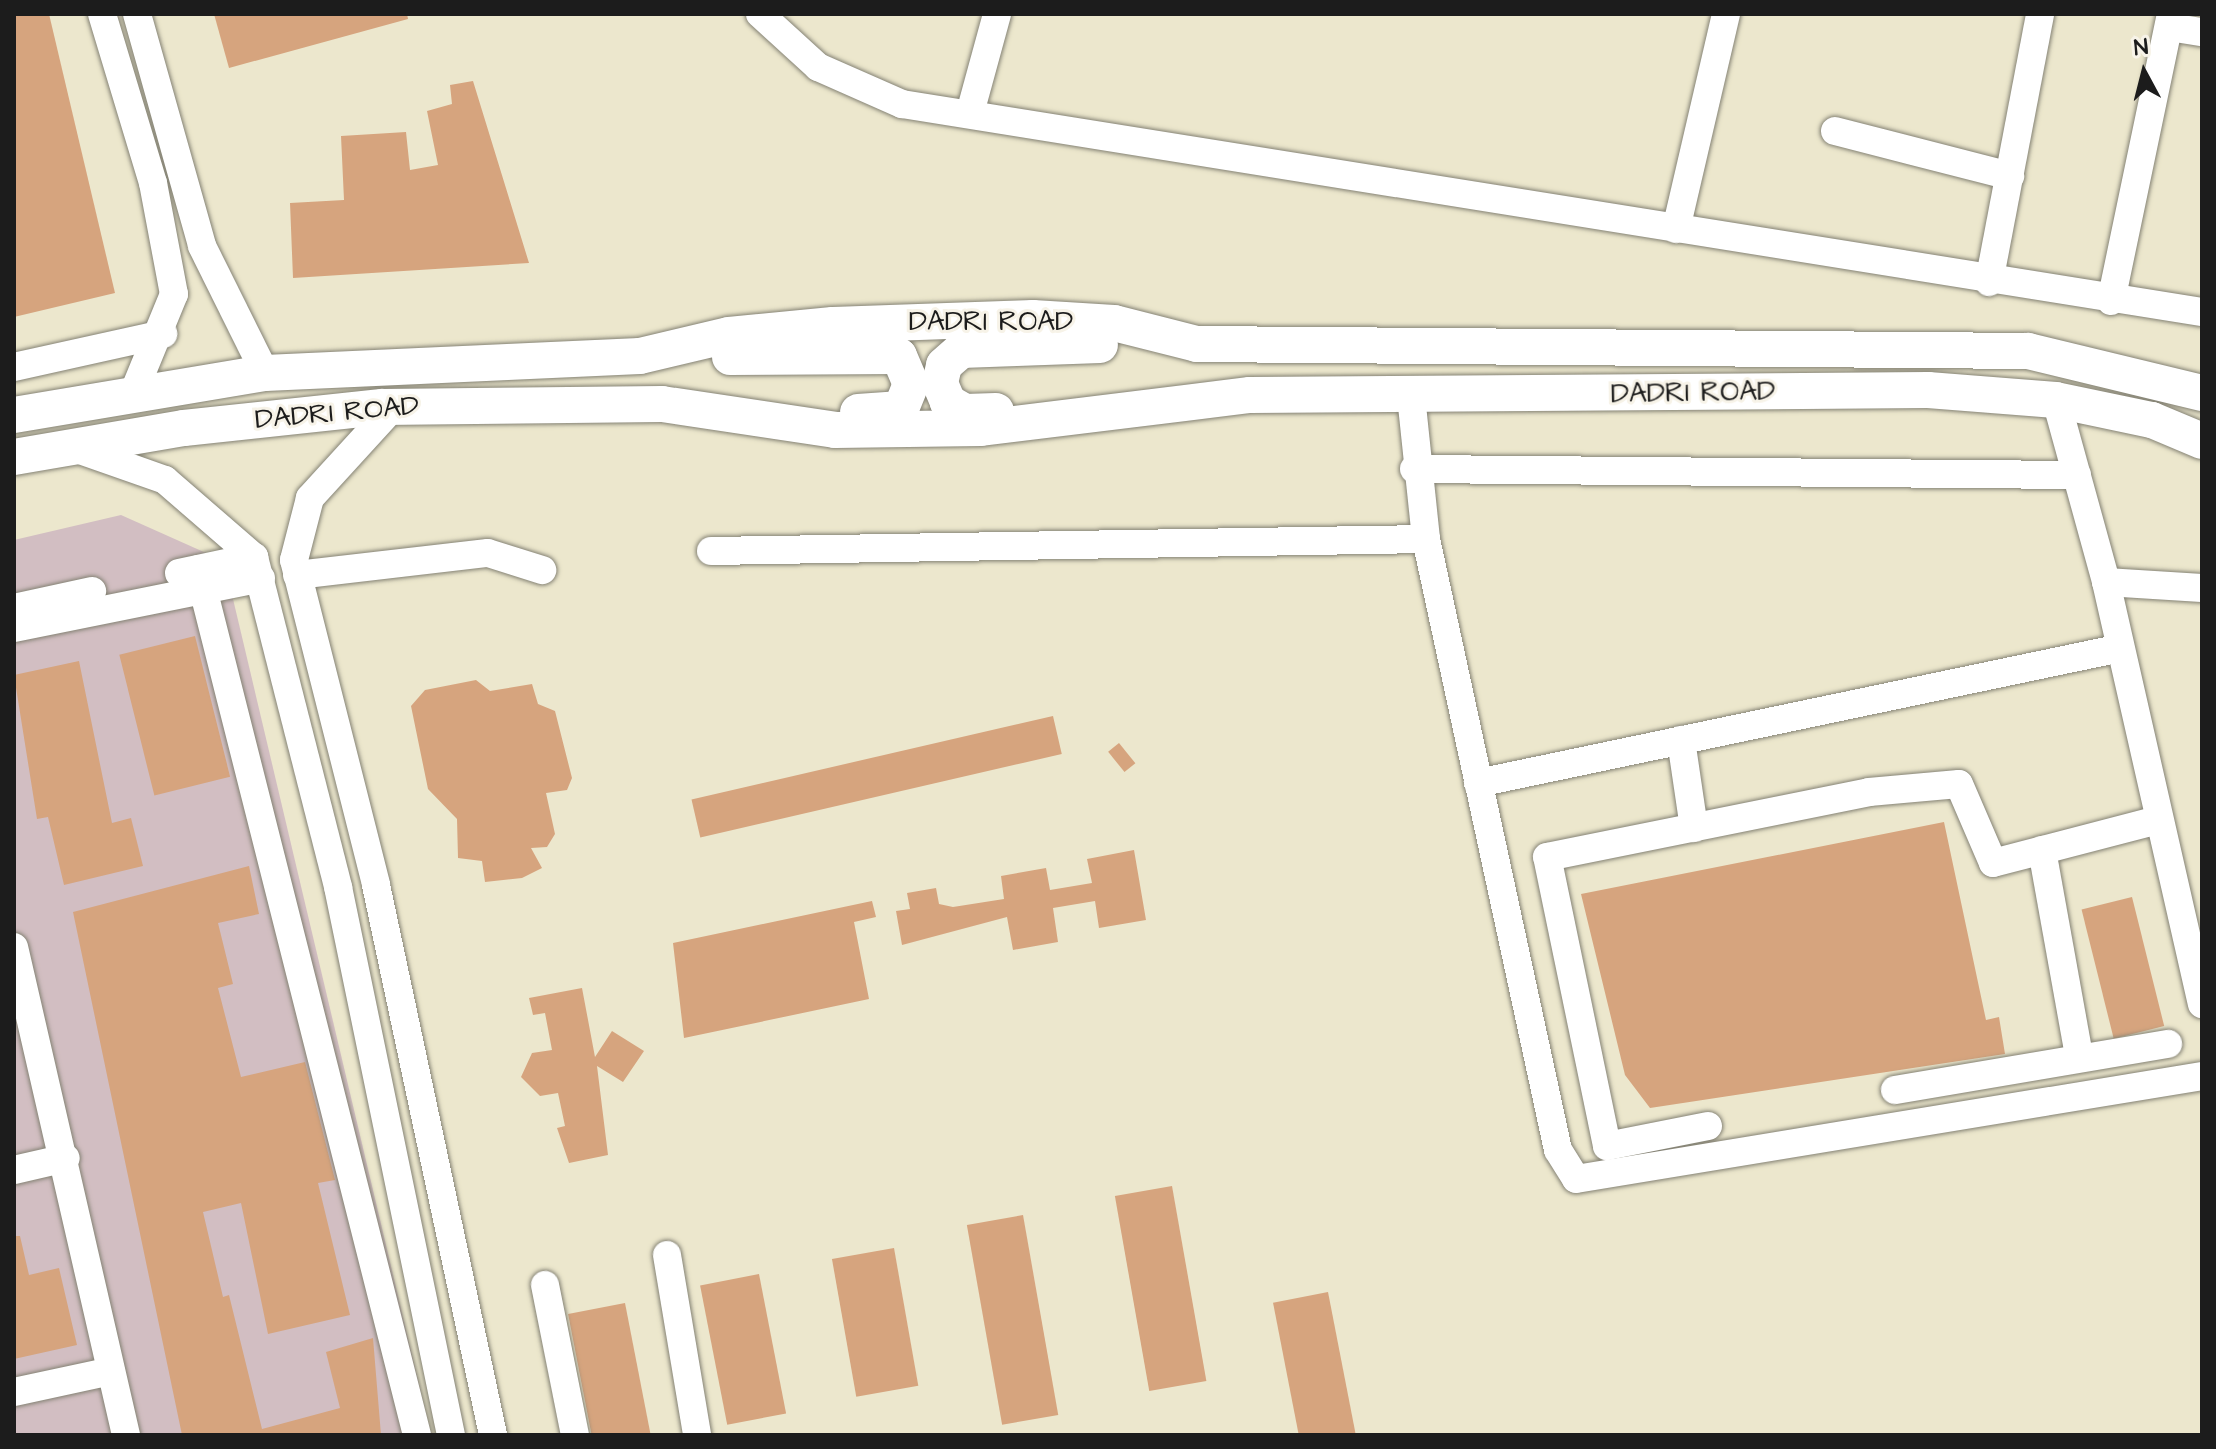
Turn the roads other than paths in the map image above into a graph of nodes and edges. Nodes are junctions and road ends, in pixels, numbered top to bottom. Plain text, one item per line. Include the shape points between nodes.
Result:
1 (102, 14) edge
2 (137, 14) edge
3 (760, 14) edge
4 (997, 14) edge
5 (1726, 14) edge
6 (2040, 14) edge
7 (2170, 21) edge
8 (2202, 32) edge
9 (970, 113) junction
10 (1835, 131) dead end
11 (2010, 176) junction
12 (1676, 229) junction
13 (1989, 282) junction
14 (2111, 301) junction
15 (2202, 312) edge
16 (163, 334) junction
17 (1197, 344) junction
18 (640, 356) junction
19 (14, 367) edge
20 (265, 373) junction
21 (2202, 393) edge
22 (133, 394) junction
23 (1411, 396) junction
24 (1177, 399) junction
25 (2056, 400) junction
26 (662, 404) junction
27 (394, 406) junction
28 (14, 415) edge
29 (2202, 441) edge
30 (63, 447) junction
31 (14, 457) edge
32 (1414, 469) junction
33 (2077, 475) junction
34 (1426, 539) junction
35 (711, 551) dead end
36 (257, 568) junction
37 (542, 570) dead end
38 (297, 575) junction
39 (200, 579) junction
40 (2106, 582) junction
41 (2202, 588) edge
42 (14, 608) edge
43 (14, 628) edge
44 (2116, 649) junction
45 (323, 680) junction
46 (291, 687) junction
47 (1681, 740) junction
48 (1478, 783) junction
49 (2158, 820) junction
50 (1694, 828) junction
51 (2042, 850) junction
52 (14, 947) edge
53 (2202, 1004) edge
54 (2168, 1044) dead end
55 (2079, 1056) junction
56 (2202, 1076) edge
57 (1895, 1090) dead end
58 (1708, 1126) dead end
59 (66, 1158) junction
60 (14, 1170) edge
61 (667, 1255) dead end
62 (545, 1285) dead end
63 (111, 1371) junction
64 (14, 1392) edge
65 (126, 1435) edge
66 (417, 1435) edge
67 (451, 1435) edge
68 (493, 1435) edge
69 (575, 1435) edge
70 (697, 1435) edge

1 - 16 street via 161,224 174,294
2 - 20 street via 202,246
3 - 9 street via 818,67 902,104
4 - 9 street
5 - 12 street
6 - 11 street
7 - 8 street
7 - 14 street
9 - 12 street
10 - 11 street
11 - 13 street
12 - 13 street
13 - 14 street
14 - 15 street
16 - 19 street
16 - 22 street
17 - 18 main road, DADRI ROAD via 1114,323 1033,318 818,326 729,335
17 - 21 main road, DADRI ROAD via 2028,351
17 - 24 main road, DADRI ROAD via 977,345 944,365 940,383 948,402 965,412
18 - 20 main road, DADRI ROAD
18 - 26 main road, DADRI ROAD via 883,351 899,356 911,384 901,409 886,415
20 - 22 main road, DADRI ROAD
22 - 28 main road, DADRI ROAD
23 - 24 main road, DADRI ROAD
23 - 25 main road, DADRI ROAD via 1928,390
23 - 32 street
24 - 26 main road, DADRI ROAD via 967,428 835,430
25 - 29 main road, DADRI ROAD via 2152,420
25 - 33 street
26 - 27 main road, DADRI ROAD
27 - 30 main road, DADRI ROAD
27 - 38 street via 310,498 294,560
30 - 31 main road, DADRI ROAD
30 - 36 street via 123,459 165,480
32 - 33 street
32 - 34 street
33 - 40 street
34 - 35 street
34 - 48 street
36 - 39 street
36 - 46 street
37 - 38 street via 488,553
38 - 45 street
39 - 42 street
39 - 43 street
39 - 66 street
40 - 41 street
40 - 44 street
44 - 47 street
44 - 49 street
45 - 46 street
45 - 68 street via 376,885
46 - 67 street
47 - 48 street
47 - 50 street
48 - 56 street via 1558,1150 1576,1179
49 - 51 street
49 - 53 street
50 - 51 street via 1869,792 1959,784 1993,863
50 - 58 street via 1547,857 1607,1146
51 - 55 street
52 - 59 street
54 - 55 street
55 - 57 street
59 - 60 street
59 - 63 street
61 - 70 street
62 - 69 street
63 - 64 street
63 - 65 street

